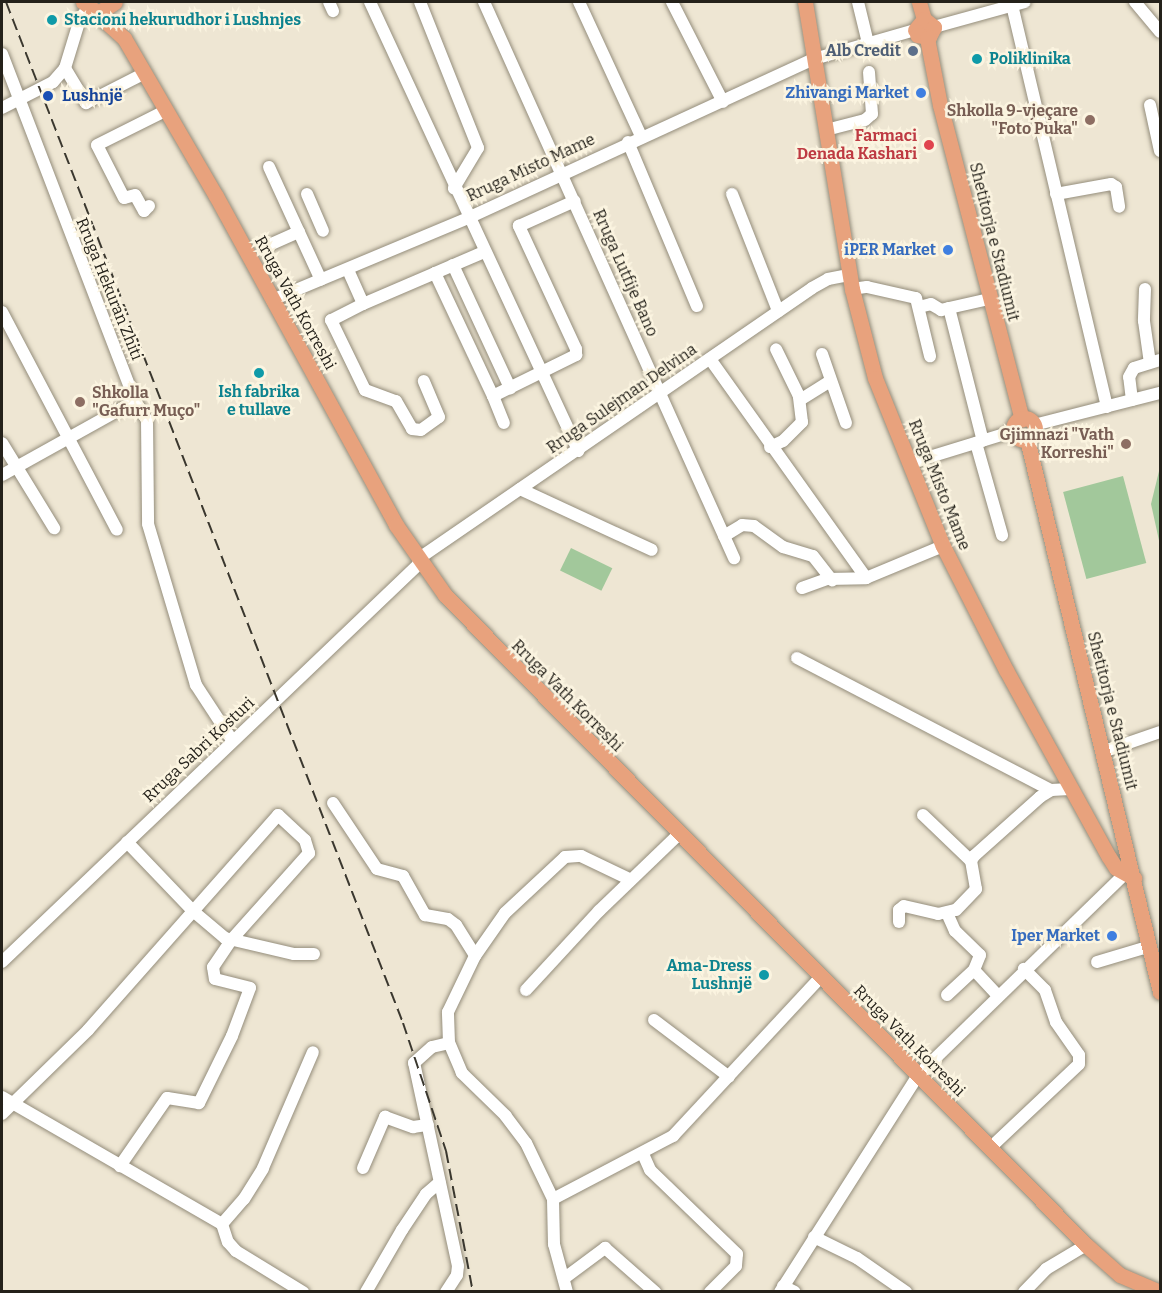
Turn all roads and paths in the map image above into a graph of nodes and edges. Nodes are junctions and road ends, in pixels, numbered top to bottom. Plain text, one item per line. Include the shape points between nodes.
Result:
1 (116, 2) edge
2 (370, 2) edge
3 (420, 2) edge
4 (484, 2) edge
5 (579, 2) edge
6 (672, 2) edge
7 (805, 2) edge
8 (858, 2) edge
9 (919, 2) edge
10 (1135, 2) edge
11 (1019, 3) edge
12 (89, 8) edge
13 (923, 30) junction
14 (1161, 32) edge
15 (124, 38) junction
16 (868, 43) junction
17 (2, 54) edge
18 (811, 63) junction
19 (65, 68) junction
20 (869, 72) dead end
21 (145, 73) junction
22 (17, 97) junction
23 (723, 102) junction
24 (1150, 105) dead end
25 (2, 108) edge
26 (167, 110) junction
27 (825, 130) junction
28 (641, 136) junction
29 (628, 142) junction
30 (1161, 151) edge
31 (269, 167) dead end
32 (562, 172) junction
33 (454, 188) junction
34 (307, 194) dead end
35 (732, 194) dead end
36 (1056, 194) junction
37 (575, 201) junction
38 (149, 206) dead end
39 (1119, 207) dead end
40 (468, 218) junction
41 (323, 231) dead end
42 (299, 232) junction
43 (267, 246) dead end
44 (484, 252) junction
45 (453, 265) junction
46 (348, 270) junction
47 (435, 273) junction
48 (321, 280) junction
49 (850, 282) junction
50 (1145, 289) dead end
51 (989, 299) junction
52 (272, 300) junction
53 (363, 304) junction
54 (697, 306) dead end
55 (919, 307) junction
56 (949, 309) junction
57 (778, 311) junction
58 (2, 312) edge
59 (776, 349) dead end
60 (493, 351) junction
61 (822, 354) dead end
62 (930, 356) dead end
63 (476, 359) junction
64 (710, 359) junction
65 (1155, 362) edge
66 (542, 374) junction
67 (424, 381) dead end
68 (831, 381) junction
69 (510, 388) junction
70 (660, 393) junction
71 (1161, 393) edge
72 (493, 396) junction
73 (800, 400) junction
74 (1132, 400) junction
75 (135, 401) junction
76 (1107, 406) junction
77 (504, 423) dead end
78 (846, 423) dead end
79 (1024, 428) junction
80 (67, 440) junction
81 (979, 442) junction
82 (2, 443) edge
83 (770, 447) junction
84 (578, 451) junction
85 (910, 463) junction
86 (17, 465) junction
87 (2, 475) edge
88 (520, 489) junction
89 (54, 528) dead end
90 (117, 530) dead end
91 (1002, 535) dead end
92 (724, 536) junction
93 (943, 546) junction
94 (652, 550) dead end
95 (734, 558) dead end
96 (419, 561) junction
97 (866, 578) junction
98 (832, 580) junction
99 (802, 588) dead end
100 (797, 658) dead end
101 (1161, 732) edge
102 (232, 740) junction
103 (1105, 751) junction
104 (1070, 789) junction
105 (1051, 790) junction
106 (333, 803) dead end
107 (923, 815) dead end
108 (679, 834) junction
109 (127, 842) junction
110 (971, 861) junction
111 (1129, 876) junction
112 (631, 880) junction
113 (193, 911) junction
114 (948, 913) junction
115 (899, 922) dead end
116 (232, 939) junction
117 (1151, 946) junction
118 (314, 954) dead end
119 (475, 956) junction
120 (2, 962) edge
121 (1097, 962) dead end
122 (1024, 969) junction
123 (974, 970) junction
124 (820, 978) junction
125 (526, 990) dead end
126 (1161, 992) edge
127 (946, 994) dead end
128 (997, 995) junction
129 (654, 1020) dead end
130 (448, 1043) junction
131 (314, 1052) dead end
132 (918, 1075) junction
133 (729, 1077) junction
134 (2, 1097) edge
135 (14, 1102) junction
136 (2, 1114) edge
137 (428, 1125) junction
138 (990, 1148) junction
139 (644, 1154) junction
140 (120, 1166) junction
141 (363, 1168) dead end
142 (441, 1182) junction
143 (553, 1198) junction
144 (222, 1224) junction
145 (814, 1238) junction
146 (1086, 1245) junction
147 (1120, 1275) junction
148 (566, 1277) junction
149 (786, 1290) edge
150 (1159, 1291) edge
151 (303, 1292) edge
152 (366, 1292) edge
153 (446, 1292) edge
154 (567, 1292) edge
155 (655, 1292) edge
156 (710, 1292) edge
157 (906, 1292) edge
158 (1024, 1292) edge
159 (1129, 1292) edge

1 - 12 main road via 109,10
1 - 15 main road, Rruga Vath Korreshi
2 - 33 street
3 - 33 street via 477,148
4 - 32 street, Rruga Lutfije Bano
5 - 28 street
6 - 23 street
7 - 18 main road, Rruga Misto Mame
8 - 16 street
9 - 13 main road, Shetitorja e Stadiumit
10 - 14 street
11 - 13 street
11 - 36 street
12 - 15 main road, Rruga Vath Korreshi
12 - 19 street via 80,19
13 - 16 street, Rruga Misto Mame
13 - 18 street, Rruga Misto Mame
13 - 51 main road, Shetitorja e Stadiumit
15 - 21 main road, Rruga Vath Korreshi
16 - 18 street, Rruga Misto Mame
17 - 22 street, Rruga Hekuran Zhiti
18 - 23 street, Rruga Misto Mame
18 - 27 main road, Rruga Misto Mame
19 - 21 street via 86,103
19 - 22 street via 53,82
20 - 27 street via 872,114 865,120
21 - 26 main road, Rruga Vath Korreshi
22 - 25 street
22 - 75 street, Rruga Hekuran Zhiti
23 - 28 street, Rruga Misto Mame
24 - 30 street
26 - 38 street via 97,145 124,198 135,195 144,212
26 - 52 main road, Rruga Vath Korreshi
27 - 49 main road, Rruga Misto Mame
28 - 29 street, Rruga Misto Mame
29 - 32 street, Rruga Misto Mame
29 - 54 street
31 - 42 street
32 - 37 street, Rruga Lutfije Bano
32 - 40 street, Rruga Misto Mame
33 - 40 street
34 - 41 street
35 - 57 street
36 - 39 street via 1111,184 1116,187
36 - 76 street
37 - 66 street via 519,226 576,349 573,359
37 - 70 street, Rruga Lutfije Bano
40 - 44 street
40 - 46 street, Rruga Misto Mame
42 - 43 street
42 - 48 street
44 - 45 street
44 - 66 street
45 - 47 street
45 - 60 street
46 - 48 street, Rruga Misto Mame
46 - 53 street
47 - 53 street
47 - 63 street
48 - 52 street, Rruga Misto Mame
49 - 55 street, Rruga Sulejman Delvina via 900,292 916,298
49 - 57 street, Rruga Sulejman Delvina via 820,283
49 - 85 main road, Rruga Misto Mame via 875,378
50 - 65 street via 1144,321
51 - 56 street
51 - 79 main road, Shetitorja e Stadiumit
52 - 96 main road, Rruga Vath Korreshi
53 - 67 street via 331,320 364,390 396,401 412,429 421,430 439,417
55 - 56 street via 931,304 941,310
55 - 62 street
56 - 81 street
57 - 64 street, Rruga Sulejman Delvina
58 - 80 street
59 - 73 street
60 - 63 street
60 - 69 street
61 - 68 street
63 - 72 street
64 - 70 street, Rruga Sulejman Delvina
64 - 83 street
65 - 74 street via 1134,368 1129,377
66 - 69 street
66 - 84 street
68 - 73 street
68 - 78 street
69 - 72 street
70 - 84 street, Rruga Sulejman Delvina
70 - 92 street, Rruga Lutfije Bano
71 - 74 street
72 - 77 street
73 - 83 street via 802,422 783,441
74 - 76 street
75 - 80 street
75 - 102 street, Rruga Hekuran Zhiti via 149,433 145,506 159,565 196,685
76 - 79 street
79 - 81 street
79 - 103 main road, Shetitorja e Stadiumit
80 - 86 street
80 - 90 street
81 - 85 street
81 - 91 street
82 - 86 street
83 - 97 street
84 - 88 street, Rruga Sulejman Delvina
85 - 93 main road, Rruga Misto Mame
86 - 87 street
86 - 89 street
88 - 94 street
88 - 96 street, Rruga Sulejman Delvina
92 - 95 street, Rruga Lutfije Bano
92 - 98 street via 742,525 754,526 789,549 813,556
93 - 97 street
93 - 104 main road, Rruga Misto Mame
96 - 102 street, Rruga Sabri Kosturi
96 - 108 main road, Rruga Vath Korreshi via 488,642
97 - 98 street
98 - 99 street
100 - 105 street
101 - 103 street
102 - 109 street, Rruga Sabri Kosturi
103 - 111 main road, Shetitorja e Stadiumit
104 - 105 street
104 - 111 main road, Rruga Misto Mame via 1109,857
105 - 110 street via 1027,807
106 - 119 street via 377,869 403,876 425,915 456,925
107 - 110 street
108 - 112 street
108 - 124 main road, Rruga Vath Korreshi
109 - 113 street
109 - 120 street, Rruga Sabri Kosturi
110 - 114 street via 976,890
111 - 117 main road, Shetitorja e Stadiumit
111 - 122 street
112 - 119 street via 581,856 564,856 505,913
112 - 125 street
113 - 116 street
113 - 116 street via 278,815 305,840 307,858
113 - 135 street via 88,1029
114 - 115 street via 904,906 899,910
114 - 123 street via 955,931 980,955
116 - 118 street via 294,954
116 - 140 street via 211,974 215,979 250,988 204,1093 199,1103 167,1098
117 - 121 street
117 - 126 main road, Shetitorja e Stadiumit
119 - 130 street via 448,1012
122 - 128 street
122 - 138 street via 1045,990 1056,1022 1078,1055 1079,1064
123 - 127 street
123 - 128 street
124 - 132 main road, Rruga Vath Korreshi
124 - 133 street
128 - 132 street
129 - 133 street
130 - 137 street via 432,1047 414,1063
130 - 143 street via 462,1073 506,1116 526,1143
131 - 144 street via 263,1168
132 - 138 main road, Rruga Vath Korreshi
132 - 145 street
133 - 139 street via 673,1136
134 - 135 street
135 - 136 street
135 - 140 street
137 - 141 street via 413,1127 385,1117
137 - 142 street
138 - 146 main road, Rruga Vath Korreshi
139 - 143 street
139 - 156 street via 650,1170 737,1254 736,1266
140 - 144 street
142 - 152 street via 426,1194
142 - 153 street via 458,1266
143 - 148 street via 554,1244
144 - 151 street via 236,1251
145 - 149 street
145 - 157 street via 857,1258
146 - 147 main road, Rruga Vath Korreshi
146 - 158 street via 1046,1269
147 - 150 main road, Rruga Vath Korreshi
147 - 159 main road, Rruga Vath Korreshi
148 - 154 street
148 - 155 street via 605,1248

